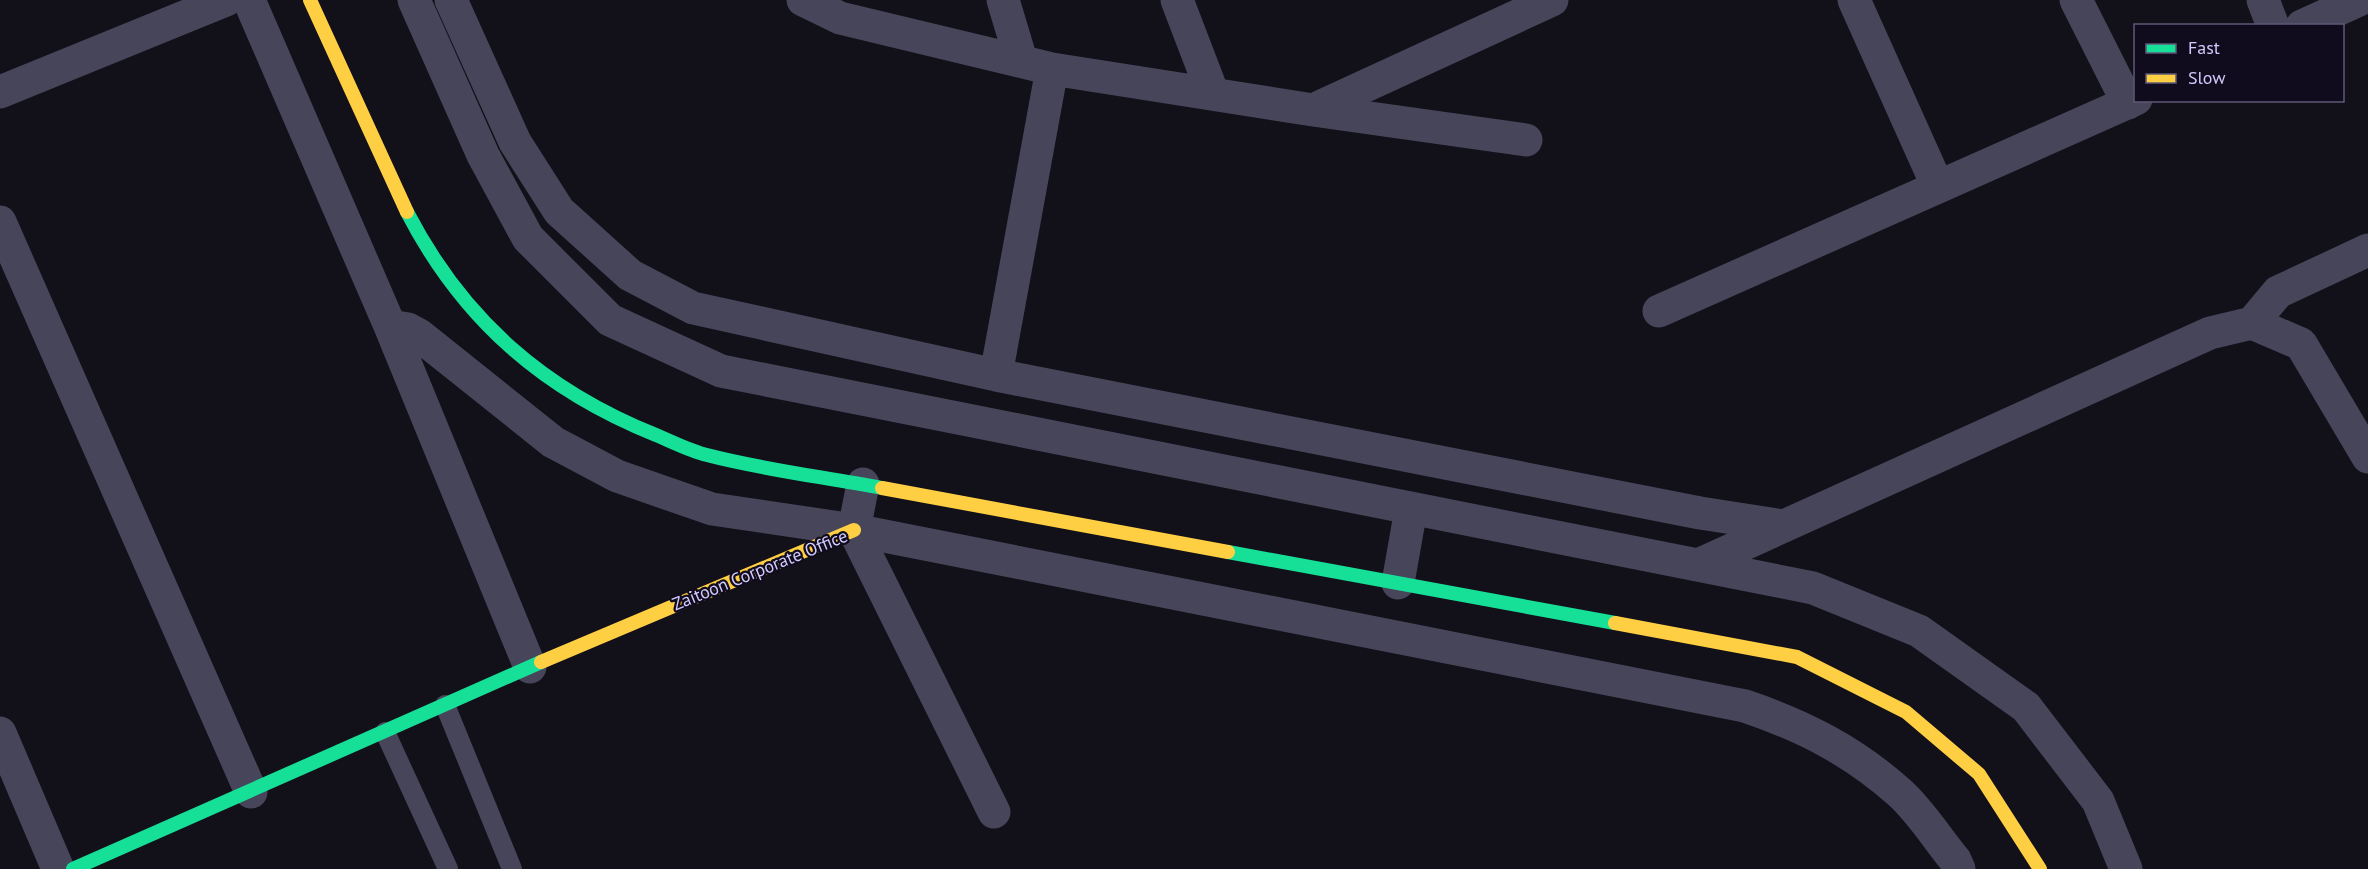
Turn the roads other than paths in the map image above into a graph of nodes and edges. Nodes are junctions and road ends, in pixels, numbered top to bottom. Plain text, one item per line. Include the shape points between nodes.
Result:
1 (226, 0) edge
2 (249, 0) edge
3 (310, 0) edge
4 (414, 0) edge
5 (451, 0) edge
6 (803, 0) edge
7 (1176, 0) edge
8 (1552, 0) edge
9 (1854, 0) edge
10 (2076, 0) edge
11 (2263, 0) edge
12 (2359, 0) edge
13 (1006, 1) edge
14 (2272, 24) edge
15 (2306, 24) edge
16 (1021, 60) junction
17 (1052, 69) junction
18 (0, 92) edge
19 (1213, 94) junction
20 (2132, 101) edge
21 (1313, 110) junction
22 (1526, 140) dead end
23 (1938, 187) junction
24 (0, 222) edge
25 (2368, 250) edge
26 (1659, 311) dead end
27 (2252, 323) junction
28 (390, 326) junction
29 (996, 375) junction
30 (2368, 457) edge
31 (863, 484) junction
32 (1411, 509) junction
33 (1784, 526) junction
34 (854, 530) junction
35 (1698, 565) junction
36 (1398, 584) junction
37 (530, 667) junction
38 (445, 705) junction
39 (385, 732) junction
40 (0, 733) edge
41 (251, 792) junction
42 (994, 812) dead end
43 (58, 869) edge
44 (73, 869) edge
45 (448, 869) edge
46 (512, 869) edge
47 (1959, 869) edge
48 (2040, 869) edge
49 (2126, 869) edge

1 - 18 street
2 - 28 street
3 - 31 street via 428,252 477,317 531,366 613,418 706,455
4 - 32 street via 483,155 528,238 610,320 721,371
5 - 29 street via 515,141 559,211 630,275 693,308
6 - 16 street via 840,18
7 - 19 street
8 - 21 street
9 - 23 street
10 - 20 street
11 - 14 street
12 - 15 street
13 - 16 street
16 - 17 street
17 - 19 street
17 - 29 street
19 - 21 street
20 - 23 street
21 - 22 street
23 - 26 street
24 - 41 street
25 - 27 street via 2278,292
27 - 30 street via 2301,344
27 - 33 street via 2210,333
28 - 34 street via 419,335 553,442 617,476 712,509
28 - 37 street
29 - 33 street via 1700,513
31 - 34 street
31 - 36 street
32 - 35 street
32 - 36 street
33 - 35 street
34 - 37 street, Zaitoon Corporate Office
34 - 42 street, Zaitoon Corporate Office
34 - 47 street via 1744,706 1792,722 1836,745 1901,794
35 - 49 street via 1813,588 1919,631 2026,707 2098,801
36 - 48 street via 1797,657 1906,712 1980,774
37 - 38 street, Zaitoon Corporate Office
38 - 39 street, Zaitoon Corporate Office
38 - 46 lane
39 - 41 street, Zaitoon Corporate Office
39 - 45 lane
40 - 43 street
41 - 44 street, Zaitoon Corporate Office

